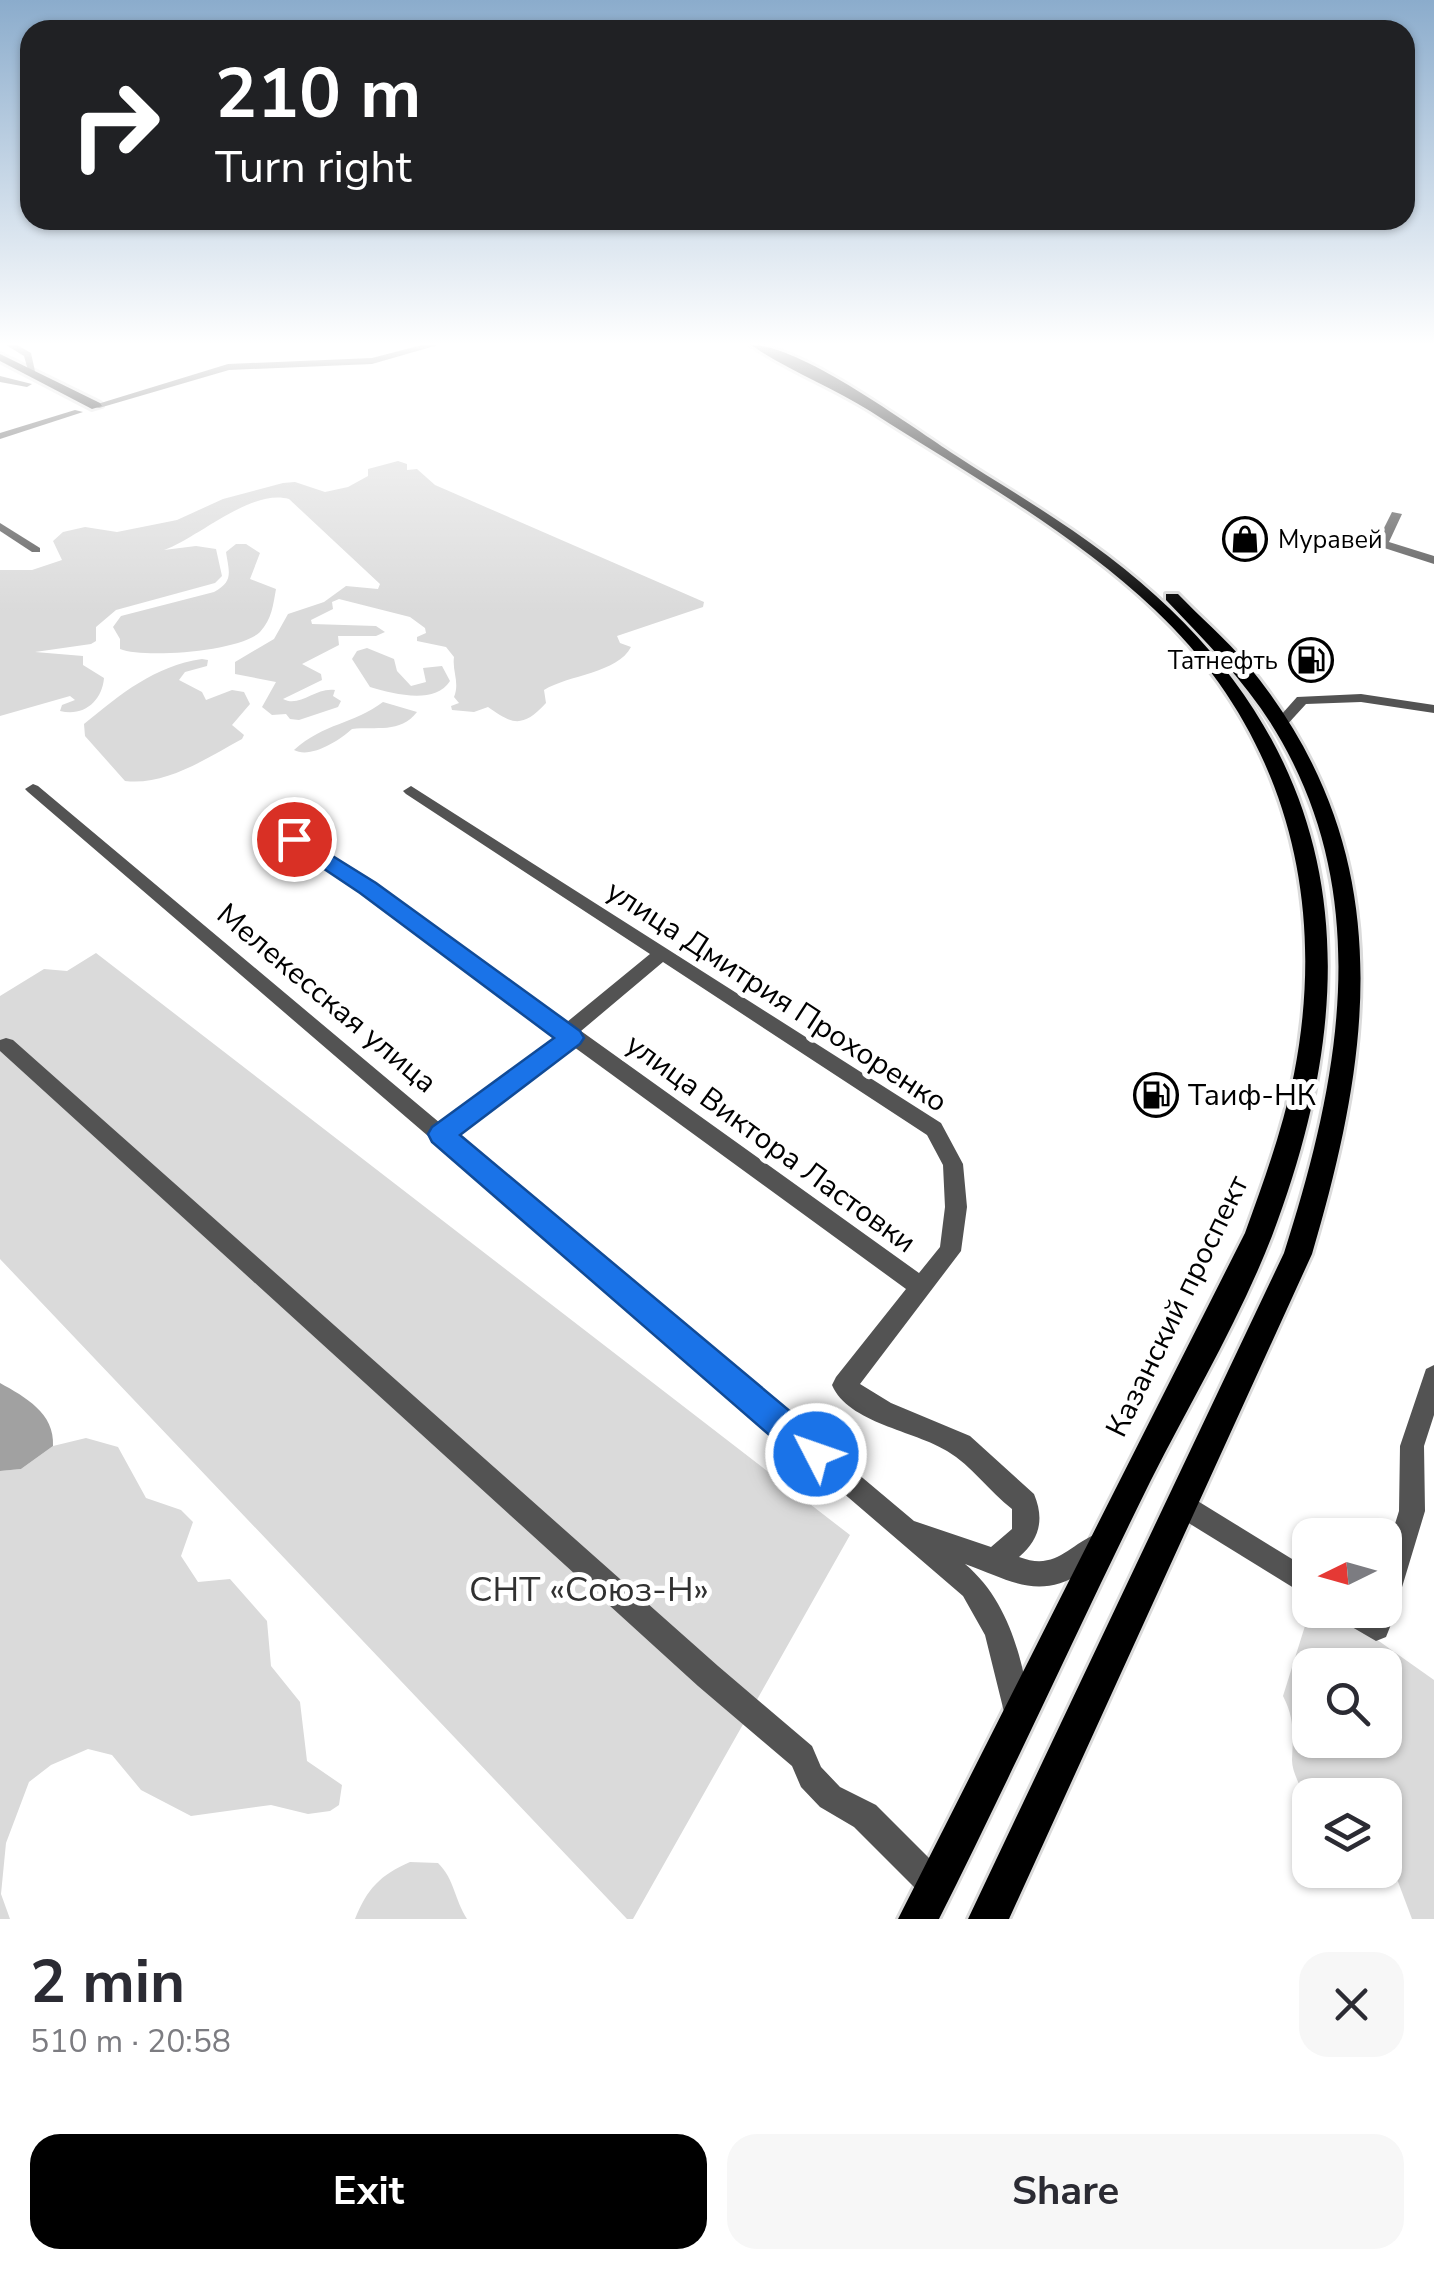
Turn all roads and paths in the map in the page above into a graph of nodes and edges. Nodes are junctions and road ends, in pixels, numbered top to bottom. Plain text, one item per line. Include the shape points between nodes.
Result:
1 (921, 435) edge
2 (923, 435) edge
3 (939, 445) junction
4 (1396, 514) dead end
5 (0, 526) edge
6 (36, 550) dead end
7 (1434, 560) edge
8 (1434, 709) edge
9 (1280, 724) junction
10 (33, 789) dead end
11 (412, 791) dead end
12 (294, 839) dead end
13 (661, 954) junction
14 (569, 1036) junction
15 (6, 1045) dead end
16 (441, 1134) junction
17 (921, 1287) junction
18 (1434, 1377) edge
19 (1183, 1504) junction
20 (902, 1527) junction
21 (1102, 1543) junction
22 (1402, 1543) edge
23 (993, 1562) junction
24 (1292, 1573) edge
25 (1018, 1715) junction
26 (935, 1886) junction
27 (918, 1919) edge
28 (988, 1919) edge

1 - 3 main road, Казанский проспект
2 - 3 main road, Казанский проспект
3 - 9 main road, Казанский проспект via 1144,572 1230,655
3 - 21 main road, Казанский проспект via 1097,553 1183,628 1268,747 1313,880 1319,932 1315,1037 1284,1165 1257,1238
4 - 7 street via 1382,544
5 - 6 street
8 - 9 street via 1361,698 1302,700
9 - 19 main road, Казанский проспект via 1318,800 1344,888 1352,942 1350,1049 1324,1182 1298,1254
10 - 16 street, Мелекесская улица
11 - 13 street, улица Дмитрия Прохоренко
12 - 14 street, улица Виктора Ластовки
13 - 14 street
13 - 17 street, улица Дмитрия Прохоренко via 934,1129 953,1164 956,1208 950,1251
14 - 16 street
14 - 17 street, улица Виктора Ластовки
15 - 26 street via 802,1756 830,1798 865,1816
16 - 20 street, Мелекесская улица
17 - 23 street, улица Дмитрия Прохоренко via 844,1385 858,1401 961,1445 1024,1503 1026,1535
18 - 22 street via 1412,1446 1412,1511
19 - 24 street
19 - 28 main road, Казанский проспект
20 - 23 street
20 - 25 street, Мелекесская улица via 972,1587 994,1617
21 - 23 street via 1057,1574 1034,1576
21 - 25 main road, Казанский проспект
25 - 26 main road, Казанский проспект
26 - 27 main road, Казанский проспект

